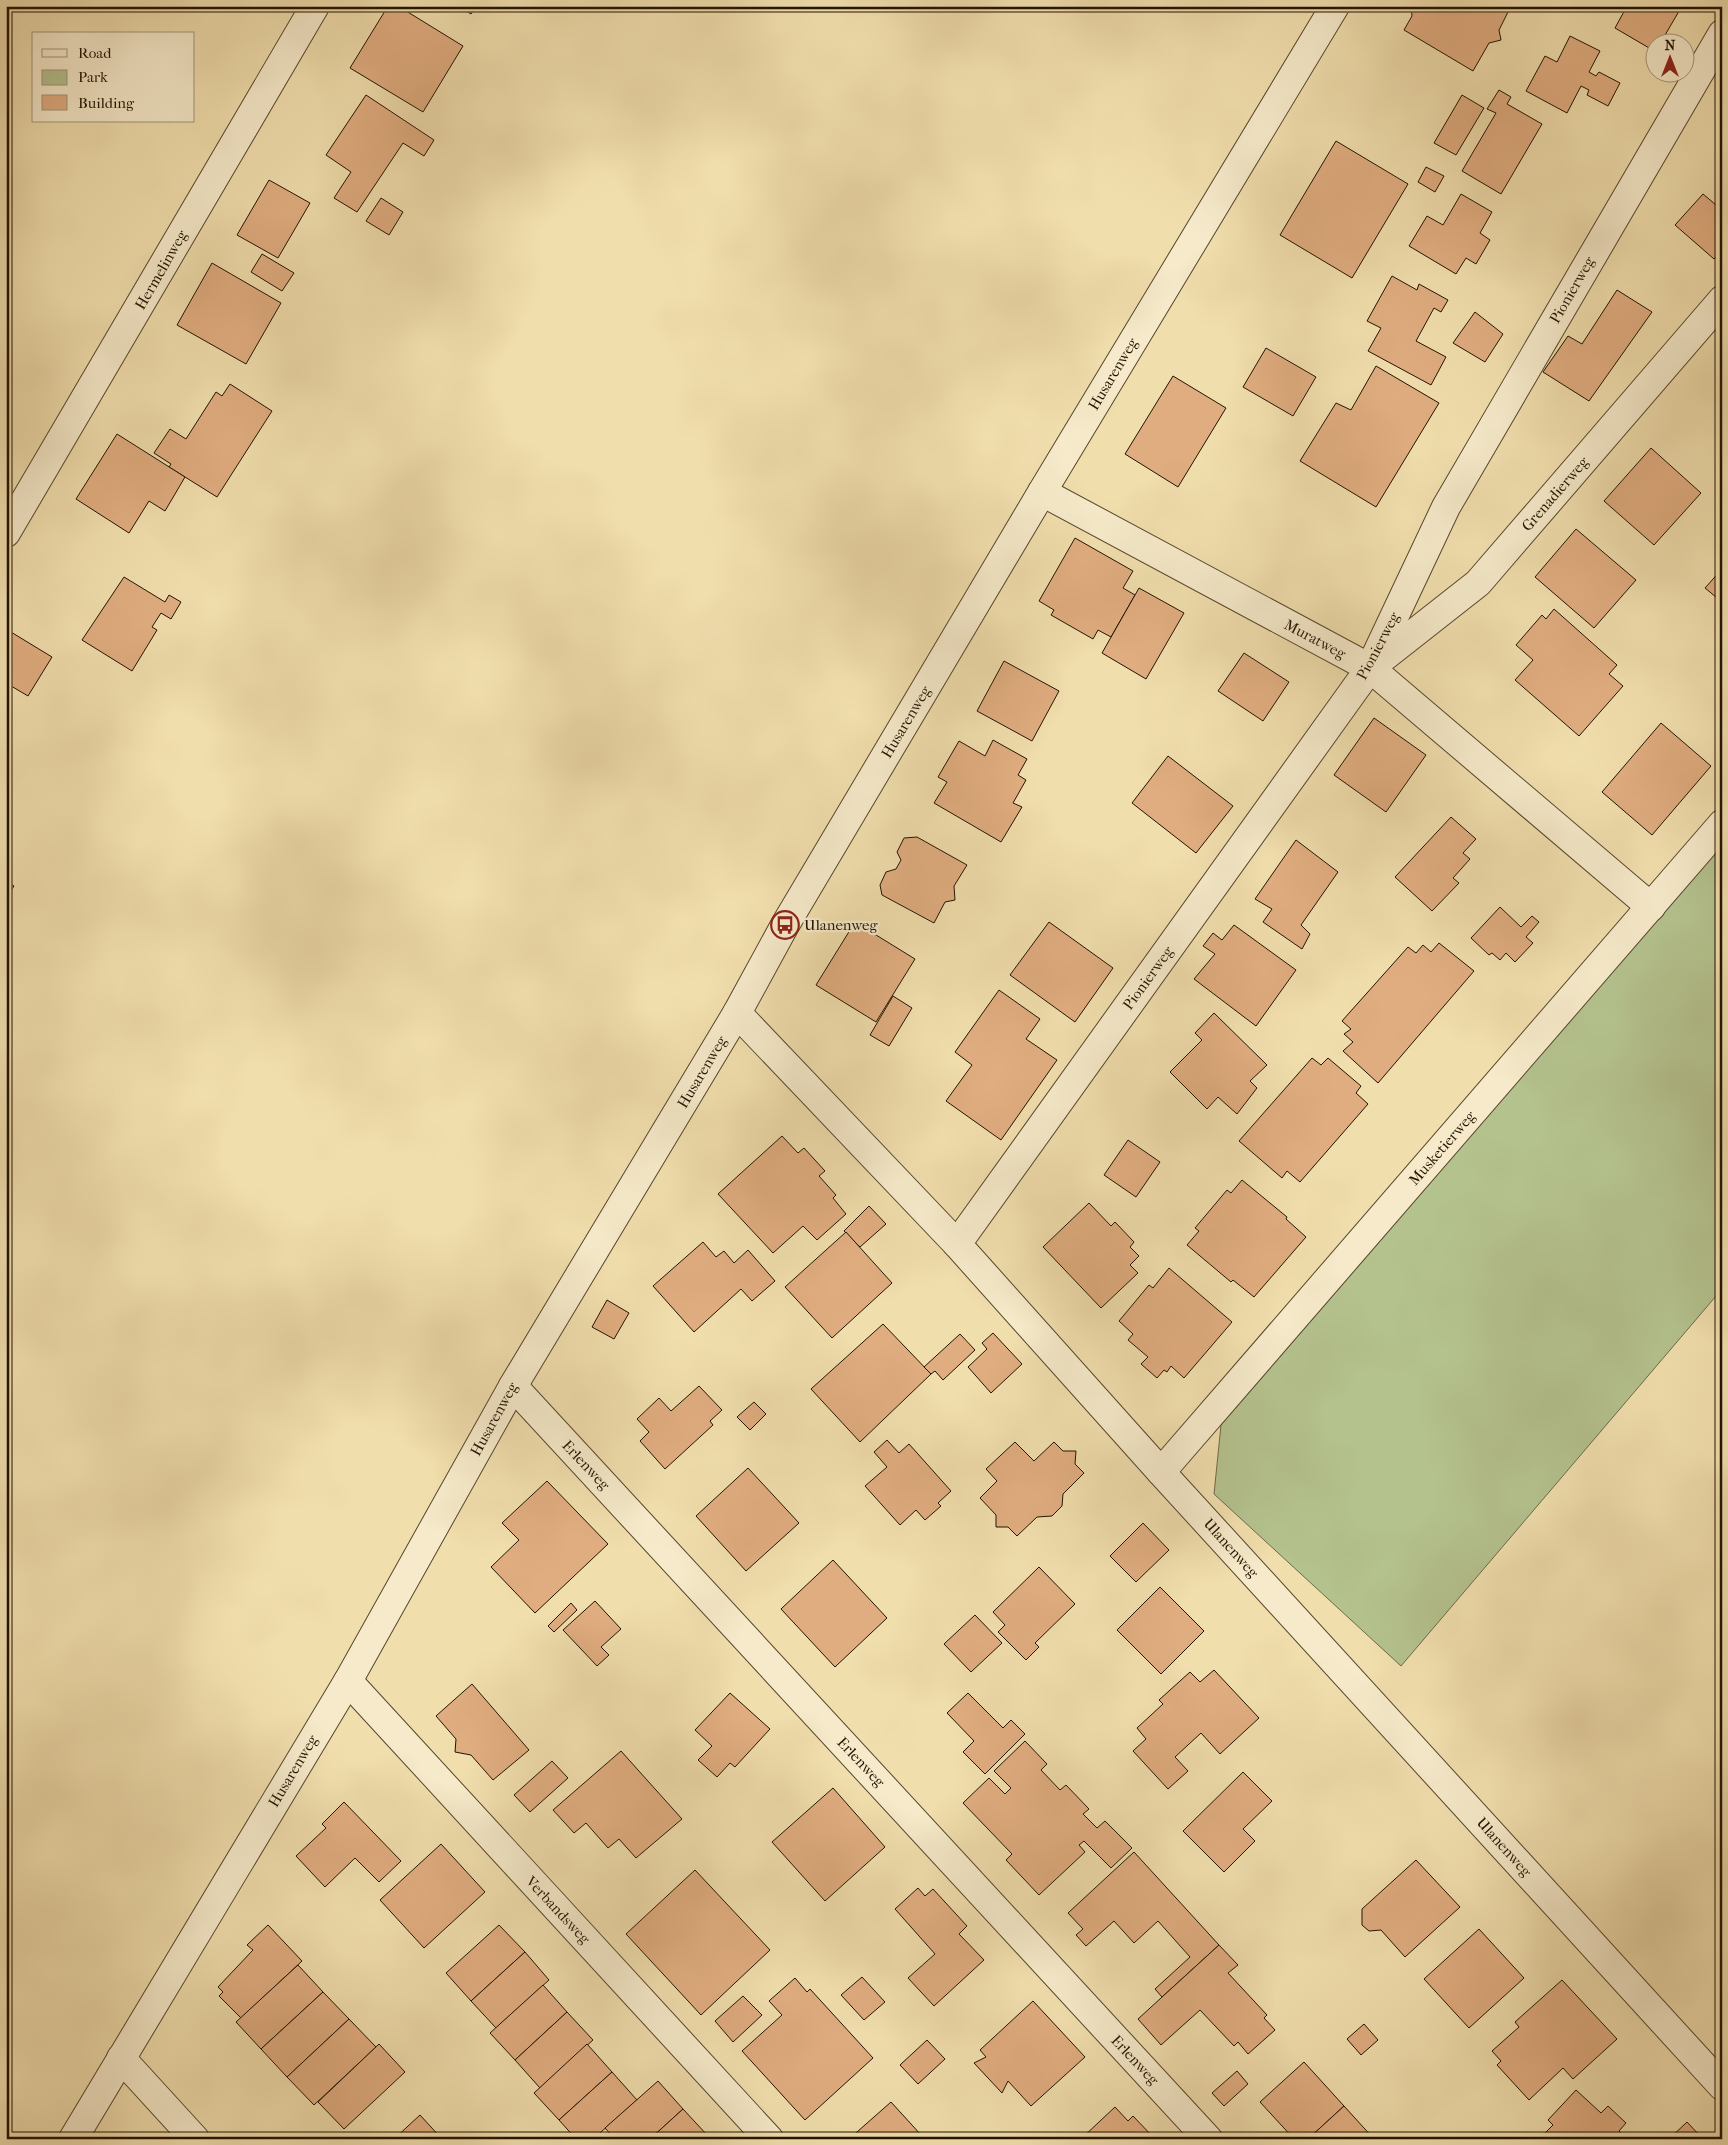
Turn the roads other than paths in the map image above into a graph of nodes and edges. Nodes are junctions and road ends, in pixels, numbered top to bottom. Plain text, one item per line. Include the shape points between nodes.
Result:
1 (315, 6) edge
2 (1335, 6) edge
3 (1722, 34) edge
4 (1722, 300) edge
5 (1042, 492) junction
6 (6, 533) edge
7 (1370, 668) junction
8 (1722, 824) edge
9 (1650, 907) junction
10 (738, 1013) junction
11 (957, 1244) junction
12 (513, 1386) junction
13 (1161, 1472) junction
14 (348, 1681) junction
15 (121, 2058) junction
16 (1722, 2086) edge
17 (73, 2139) edge
18 (195, 2139) edge
19 (769, 2139) edge
20 (1208, 2139) edge

1 - 6 street, Hermelinweg
2 - 5 street, Husarenweg
3 - 7 street, Pionierweg via 1446,507
4 - 7 street, Grenadierweg via 1478,583
5 - 7 street, Muratweg
5 - 10 street, Husarenweg via 785,925
7 - 9 street, Muratweg
7 - 11 street, Pionierweg
8 - 9 street, Musketierweg
9 - 13 street, Musketierweg
10 - 11 street, Ulanenweg
10 - 12 street, Husarenweg
11 - 13 street, Ulanenweg
12 - 14 street, Husarenweg
12 - 20 street, Erlenweg
13 - 16 street, Ulanenweg
14 - 15 street, Husarenweg
14 - 19 street, Verbandsweg
15 - 17 street, Husarenweg
15 - 18 street

